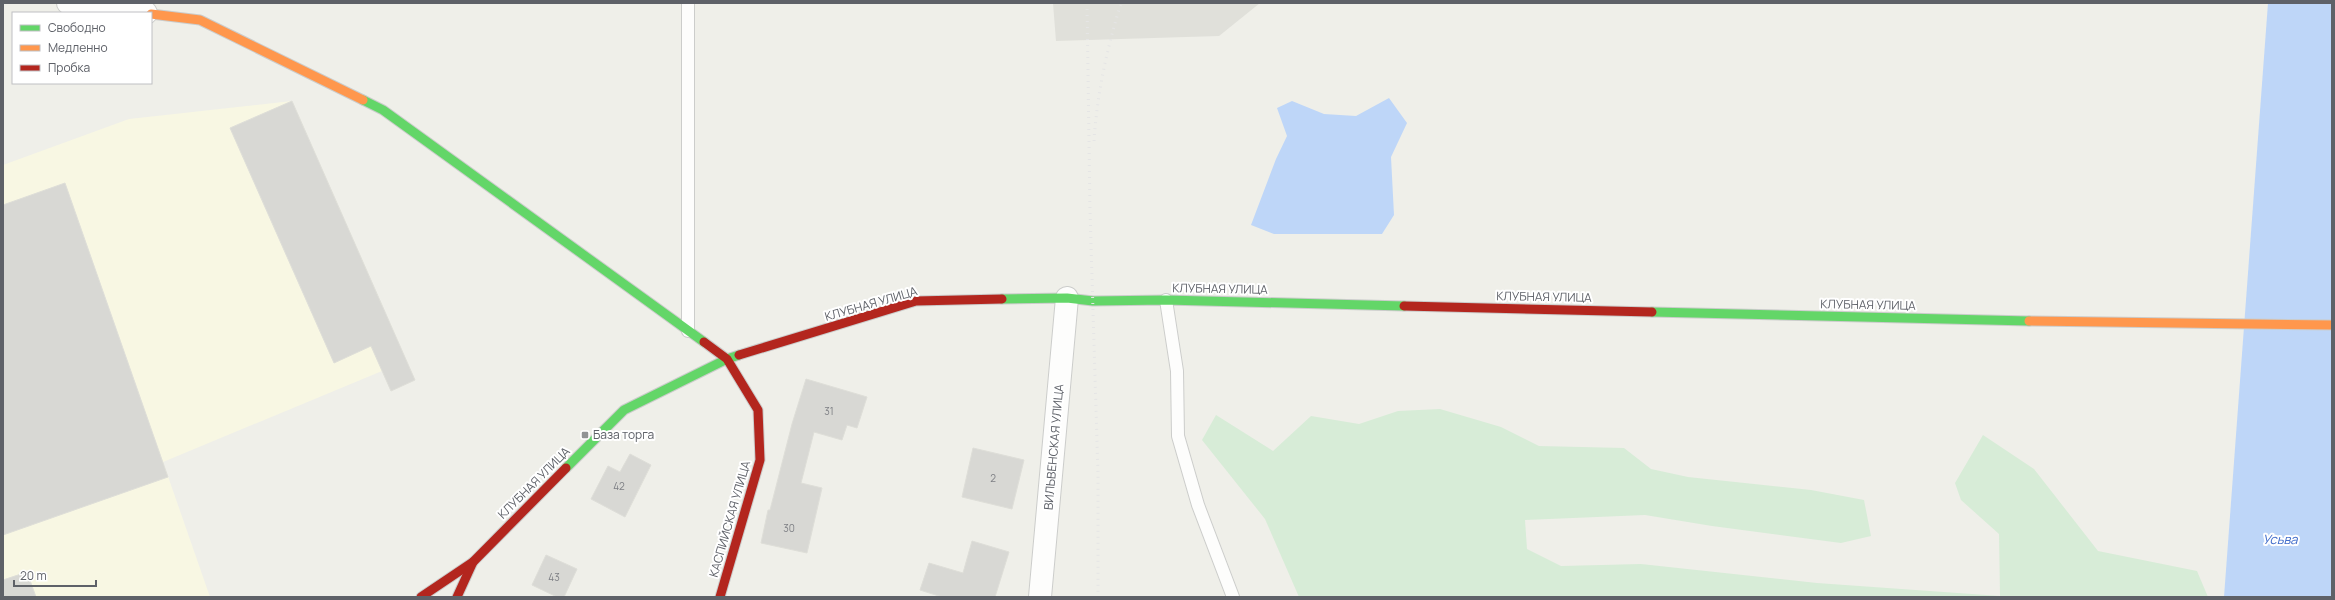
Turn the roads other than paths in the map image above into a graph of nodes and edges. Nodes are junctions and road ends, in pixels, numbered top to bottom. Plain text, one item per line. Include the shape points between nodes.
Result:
1 (68, 3) edge
2 (688, 3) edge
3 (138, 12) edge
4 (152, 14) edge
5 (1067, 298) junction
6 (1166, 300) junction
7 (2332, 325) edge
8 (688, 331) junction
9 (727, 360) junction
10 (473, 562) junction
11 (422, 597) edge
12 (457, 597) edge
13 (720, 597) edge
14 (1040, 597) edge
15 (1233, 597) edge

1 - 3 street
2 - 8 lane
4 - 8 main road via 200,20 384,110
5 - 6 main road, КЛУБНАЯ УЛИЦА via 1093,301
5 - 9 main road, КЛУБНАЯ УЛИЦА via 916,301
5 - 14 street, ВИЛЬВЕНСКАЯ УЛИЦА
6 - 7 main road, КЛУБНАЯ УЛИЦА via 2112,323
6 - 15 lane via 1177,371 1178,436 1198,505
8 - 9 main road
9 - 10 main road, КЛУБНАЯ УЛИЦА via 624,410
9 - 13 main road, КАСПИЙСКАЯ УЛИЦА via 758,410 760,460
10 - 11 main road, КЛУБНАЯ УЛИЦА
10 - 12 main road

